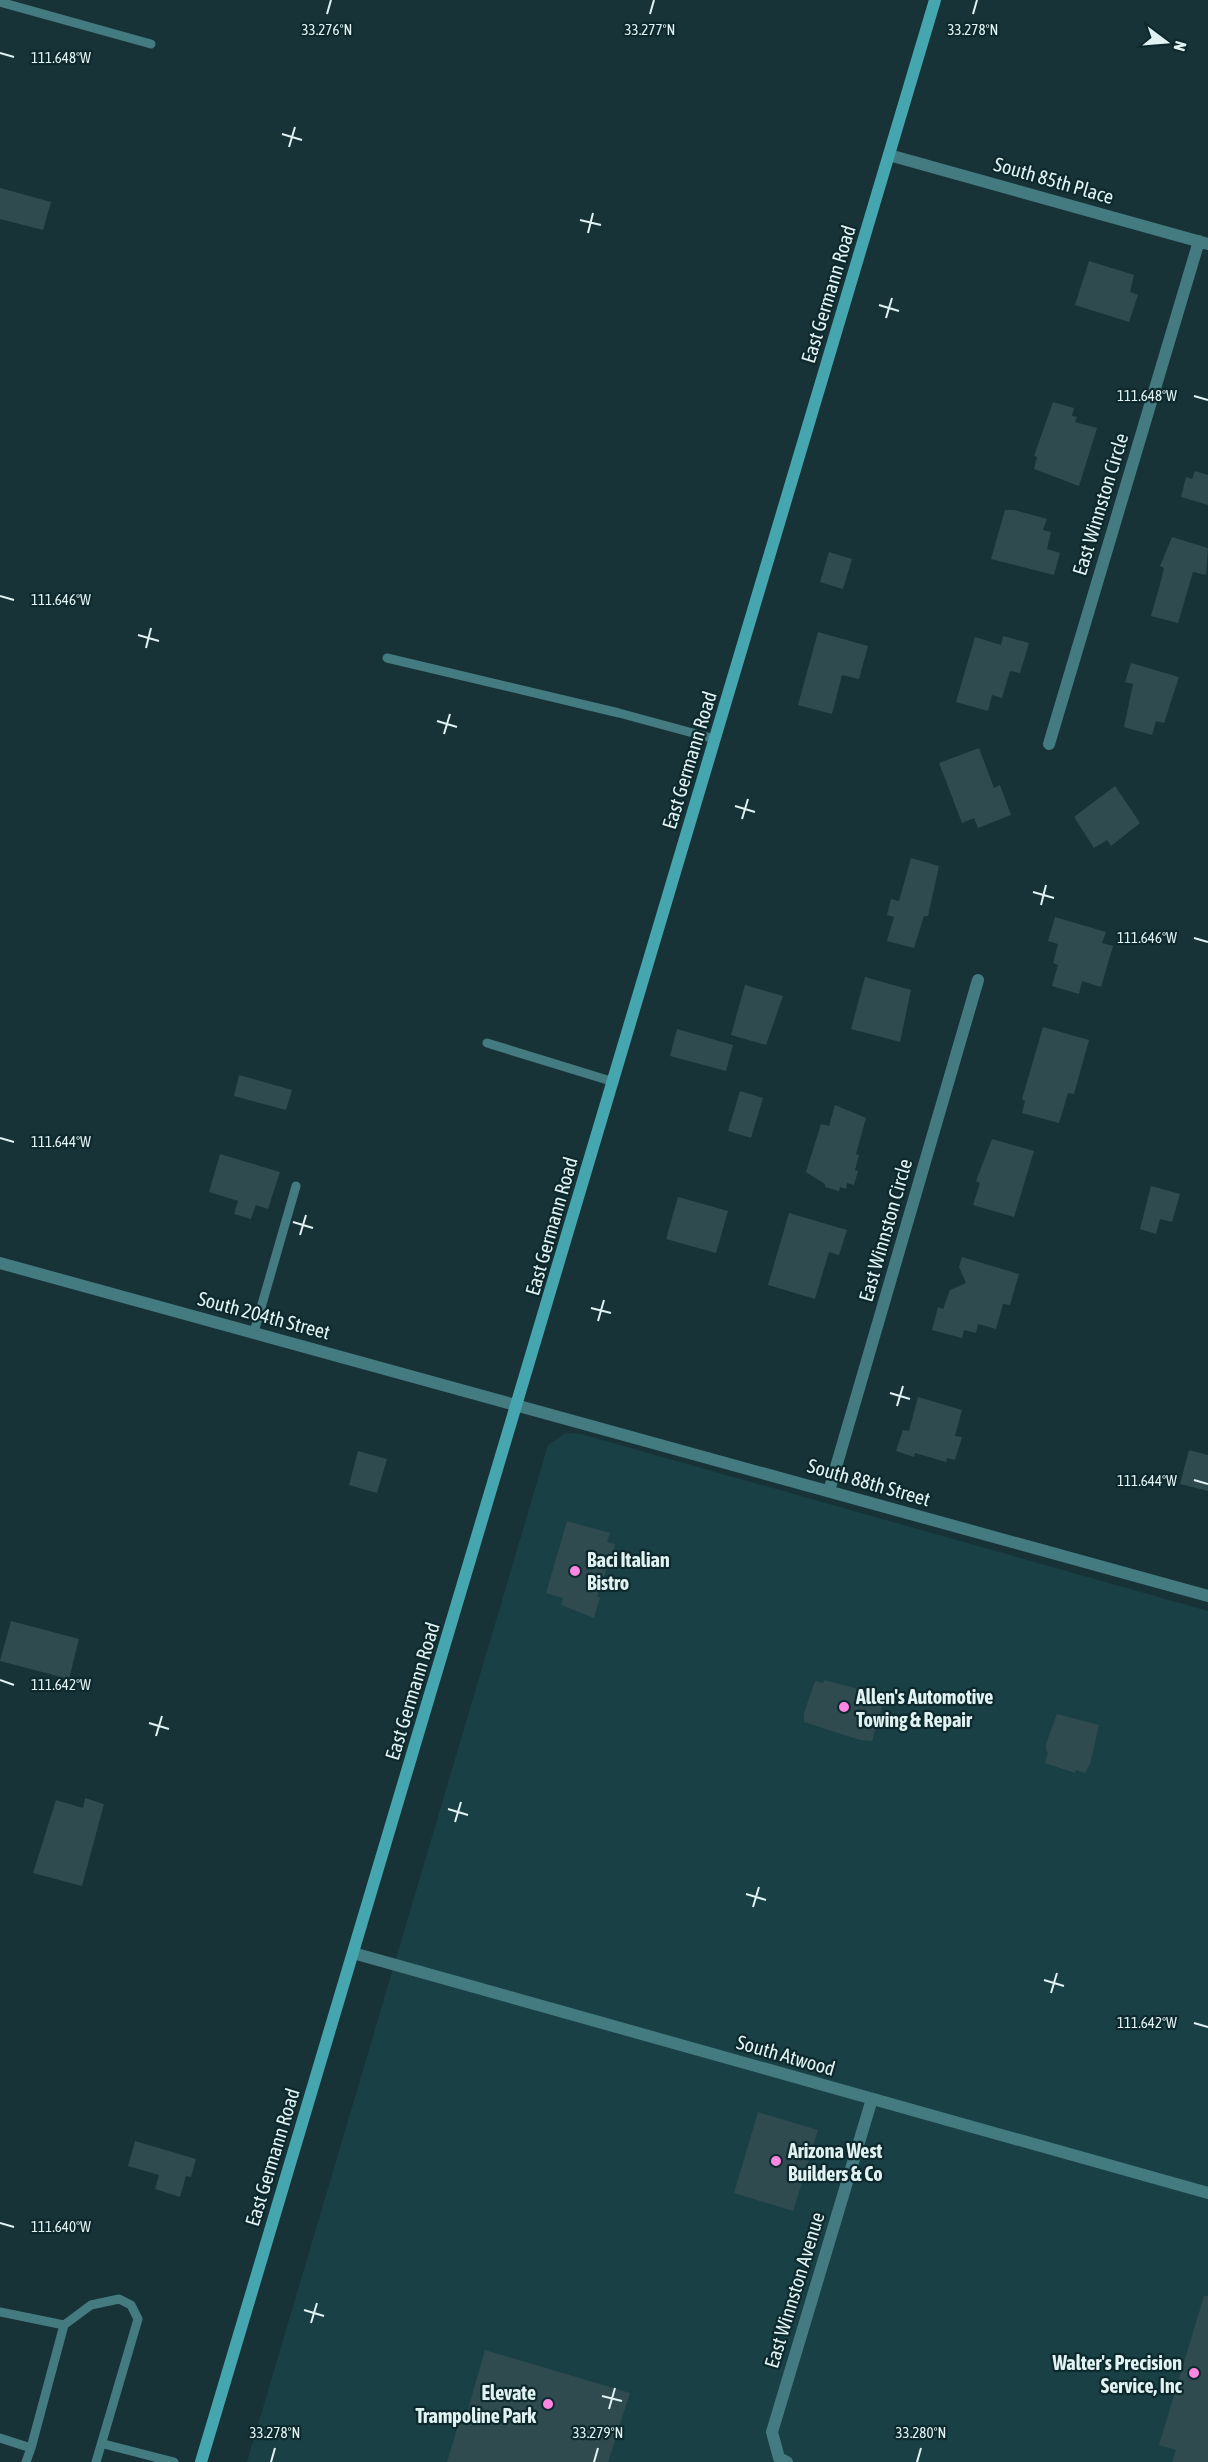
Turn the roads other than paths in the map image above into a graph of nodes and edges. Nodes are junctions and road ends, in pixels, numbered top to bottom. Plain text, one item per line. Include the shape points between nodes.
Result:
1 (935, 0) edge
2 (0, 2) edge
3 (151, 44) dead end
4 (889, 155) junction
5 (1203, 242) edge
6 (387, 658) dead end
7 (716, 739) junction
8 (1049, 744) dead end
9 (978, 980) dead end
10 (487, 1042) dead end
11 (614, 1082) junction
12 (296, 1186) dead end
13 (0, 1263) edge
14 (254, 1332) junction
15 (518, 1406) junction
16 (829, 1491) junction
17 (1208, 1596) edge
18 (353, 1953) junction
19 (872, 2099) junction
20 (1208, 2193) edge
21 (0, 2312) edge
22 (64, 2325) junction
23 (0, 2438) edge
24 (104, 2444) junction
25 (31, 2448) junction
26 (783, 2460) edge
27 (26, 2462) edge
28 (96, 2462) edge
29 (174, 2462) edge
30 (201, 2462) edge

1 - 4 street, East Germann Road
2 - 3 lane
4 - 5 street, South 85th Place
4 - 7 street, East Germann Road
5 - 8 street, East Winnston Circle
6 - 7 lane
7 - 11 street, East Germann Road
9 - 16 street, East Winnston Circle
10 - 11 lane
11 - 15 street, East Germann Road
12 - 14 lane
13 - 14 street, South 204th Street
14 - 15 street, South 204th Street
15 - 16 street, South 88th Street
15 - 18 street, East Germann Road
16 - 17 street, South 88th Street
18 - 19 street, South Atwood
18 - 30 street, East Germann Road
19 - 20 street, South Atwood
19 - 26 street, East Winnston Avenue via 772,2432
21 - 22 lane
22 - 24 lane via 91,2305 119,2299 131,2305 138,2319
22 - 25 lane
23 - 25 lane
24 - 28 lane
24 - 29 lane
25 - 27 lane

